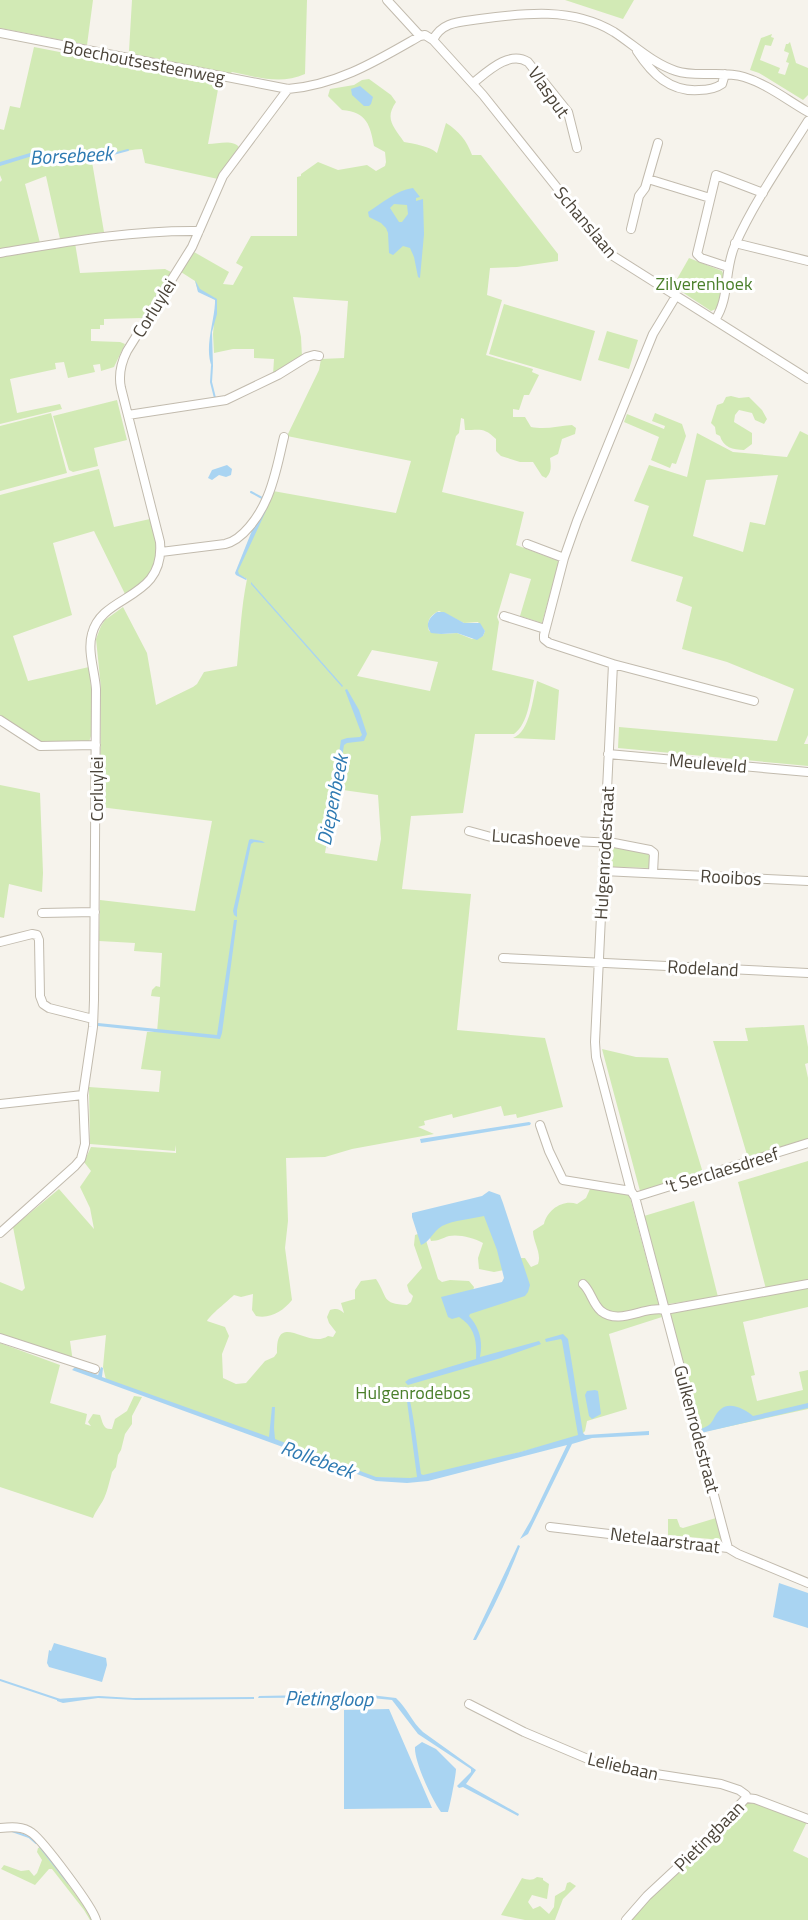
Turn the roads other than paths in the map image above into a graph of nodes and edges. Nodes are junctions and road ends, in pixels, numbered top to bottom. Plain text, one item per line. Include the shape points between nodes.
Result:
1 (387, 0) edge
2 (0, 33) edge
3 (420, 36) junction
4 (433, 40) junction
5 (635, 48) junction
6 (725, 74) junction
7 (473, 83) junction
8 (288, 89) junction
9 (808, 112) edge
10 (808, 121) edge
11 (658, 144) dead end
12 (577, 148) dead end
13 (648, 179) junction
14 (763, 193) junction
15 (710, 198) junction
16 (630, 229) dead end
17 (199, 231) junction
18 (735, 243) junction
19 (0, 253) edge
20 (808, 261) edge
21 (728, 267) junction
22 (676, 296) junction
23 (716, 320) junction
24 (319, 356) dead end
25 (808, 379) edge
26 (128, 415) junction
27 (284, 437) dead end
28 (527, 544) dead end
29 (161, 552) junction
30 (564, 558) junction
31 (504, 616) dead end
32 (545, 629) junction
33 (613, 664) junction
34 (754, 701) dead end
35 (0, 720) edge
36 (96, 745) junction
37 (608, 754) junction
38 (808, 772) edge
39 (469, 831) dead end
40 (604, 843) junction
41 (603, 871) junction
42 (653, 873) junction
43 (808, 881) edge
44 (94, 912) junction
45 (42, 914) dead end
46 (0, 942) edge
47 (503, 958) dead end
48 (599, 962) junction
49 (808, 973) edge
50 (93, 1019) junction
51 (83, 1095) junction
52 (0, 1104) edge
53 (540, 1125) dead end
54 (808, 1143) edge
55 (633, 1194) junction
56 (0, 1233) edge
57 (583, 1284) dead end
58 (808, 1284) edge
59 (665, 1310) junction
60 (0, 1338) edge
61 (95, 1369) dead end
62 (550, 1527) dead end
63 (728, 1548) junction
64 (808, 1583) edge
65 (469, 1704) dead end
66 (746, 1798) junction
67 (808, 1819) edge
68 (0, 1828) edge
69 (96, 1920) edge
70 (626, 1920) edge

1 - 3 street
2 - 8 street, Boechoutsesteenweg
3 - 4 street
3 - 8 street via 364,68 329,81
4 - 5 street via 440,29 450,24 536,13 571,16 600,26
4 - 7 street, Schanslaan
5 - 6 street via 676,71
5 - 6 street via 658,77 671,86 706,90 718,86
6 - 9 street via 758,83
7 - 12 street, Vlasput via 500,62 524,59 568,112
7 - 22 street, Schanslaan via 608,252
8 - 17 street, Corluylei via 223,176
10 - 14 street
11 - 13 street
13 - 15 street
13 - 16 street
14 - 15 street via 716,175
14 - 18 street
15 - 21 street via 697,254
17 - 19 street via 121,235
17 - 26 street, Corluylei via 124,358 119,381
18 - 20 street
18 - 21 street
21 - 23 street via 723,305
22 - 23 street, Schanslaan
22 - 30 street via 653,334
23 - 25 street, Schanslaan
24 - 26 street via 308,357 226,400
26 - 29 street, Corluylei
27 - 29 street via 266,500 238,538 225,544
28 - 30 street
29 - 36 street, Corluylei via 159,567 152,578 104,615 92,633
30 - 32 street
31 - 32 street
32 - 33 street via 544,639 549,643
33 - 34 street
33 - 37 street, Hulgenrodestraat
35 - 36 street via 40,746
36 - 44 street, Corluylei
37 - 38 street, Meuleveld
37 - 40 street, Hulgenrodestraat
39 - 40 street, Lucashoeve via 491,837
40 - 41 street, Hulgenrodestraat
40 - 42 street via 652,851
41 - 42 street, Rooibos
41 - 48 street, Hulgenrodestraat
42 - 43 street, Rooibos
44 - 45 street
44 - 50 street, Corluylei
46 - 50 street via 37,935 43,1004
47 - 48 street, Rodeland
48 - 49 street, Rodeland
48 - 55 street, Hulgenrodestraat via 596,1057
50 - 51 street, Corluylei
51 - 52 street
51 - 56 street, Corluylei via 85,1144 81,1159
53 - 55 street via 563,1180
54 - 55 street, 't Serclaesdreef
55 - 59 street, Gulkenrodestraat
57 - 59 street via 600,1310 608,1315
58 - 59 street
59 - 63 street, Gulkenrodestraat
60 - 61 street
62 - 63 street, Netelaarstraat
63 - 64 street, Netelaarstraat
65 - 66 street, Leliebaan via 595,1762 720,1784 740,1790
66 - 67 street, Pietingbaan
66 - 70 street, Pietingbaan
68 - 69 street via 25,1829 38,1838 92,1908

